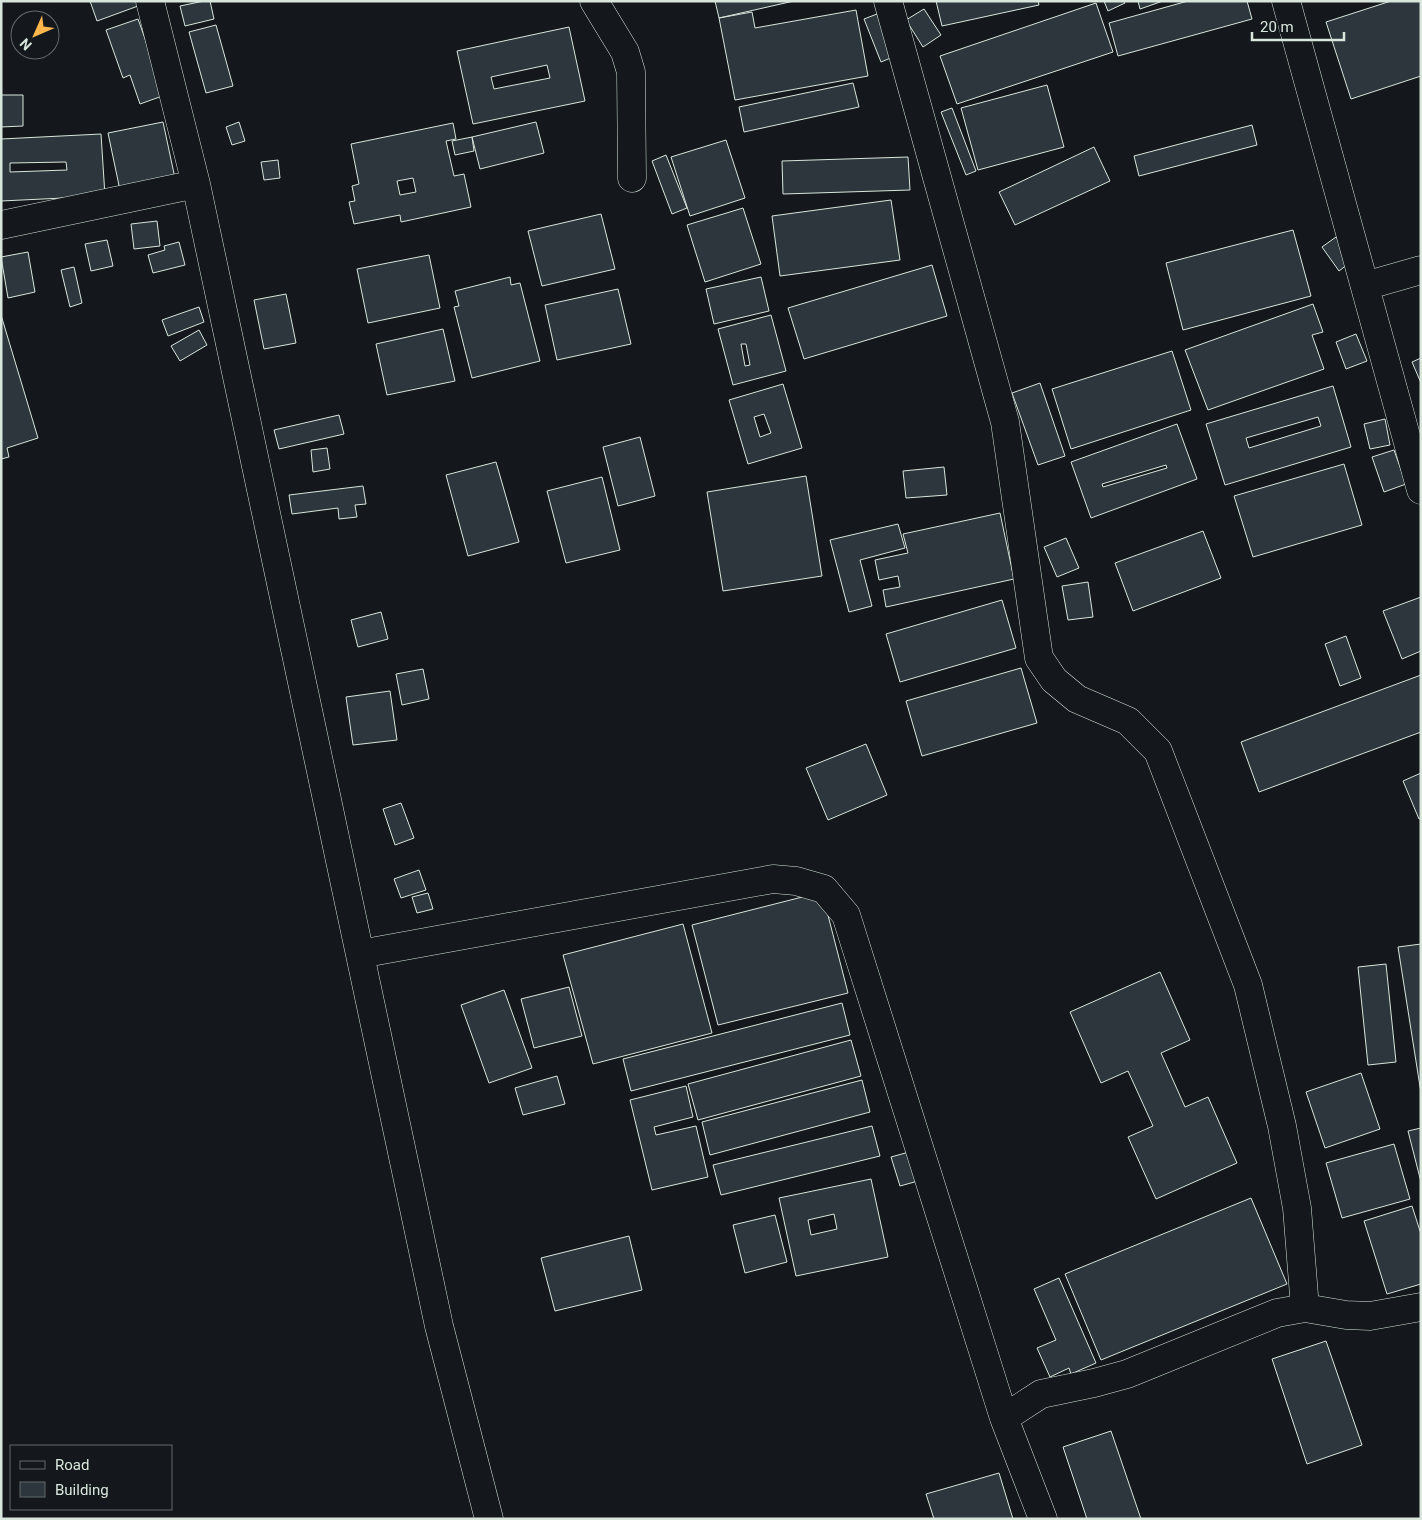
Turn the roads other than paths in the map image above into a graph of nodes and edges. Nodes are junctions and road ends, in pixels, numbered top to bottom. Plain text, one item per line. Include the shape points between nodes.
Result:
1 (150, 1) edge
2 (594, 1) edge
3 (888, 1) edge
4 (1286, 1) edge
5 (632, 178) dead end
6 (196, 184) junction
7 (1, 226) edge
8 (1421, 270) edge
9 (1365, 286) junction
10 (1421, 490) edge
11 (360, 954) junction
12 (1421, 1307) edge
13 (1305, 1308) junction
14 (1004, 1418) junction
15 (489, 1519) edge
16 (1043, 1519) edge

1 - 6 street
2 - 5 street via 625,52 631,72
3 - 13 street via 1005,422 1039,658 1054,680 1077,699 1128,721 1158,751 1248,985 1282,1126 1297,1208
4 - 9 street
6 - 7 street
6 - 11 street
8 - 9 street
9 - 10 street
11 - 14 street via 773,879 824,888 846,915
11 - 15 street via 439,1326
12 - 13 street via 1370,1316 1346,1316
13 - 14 street via 1277,1313 1127,1374 1041,1394
14 - 16 street

